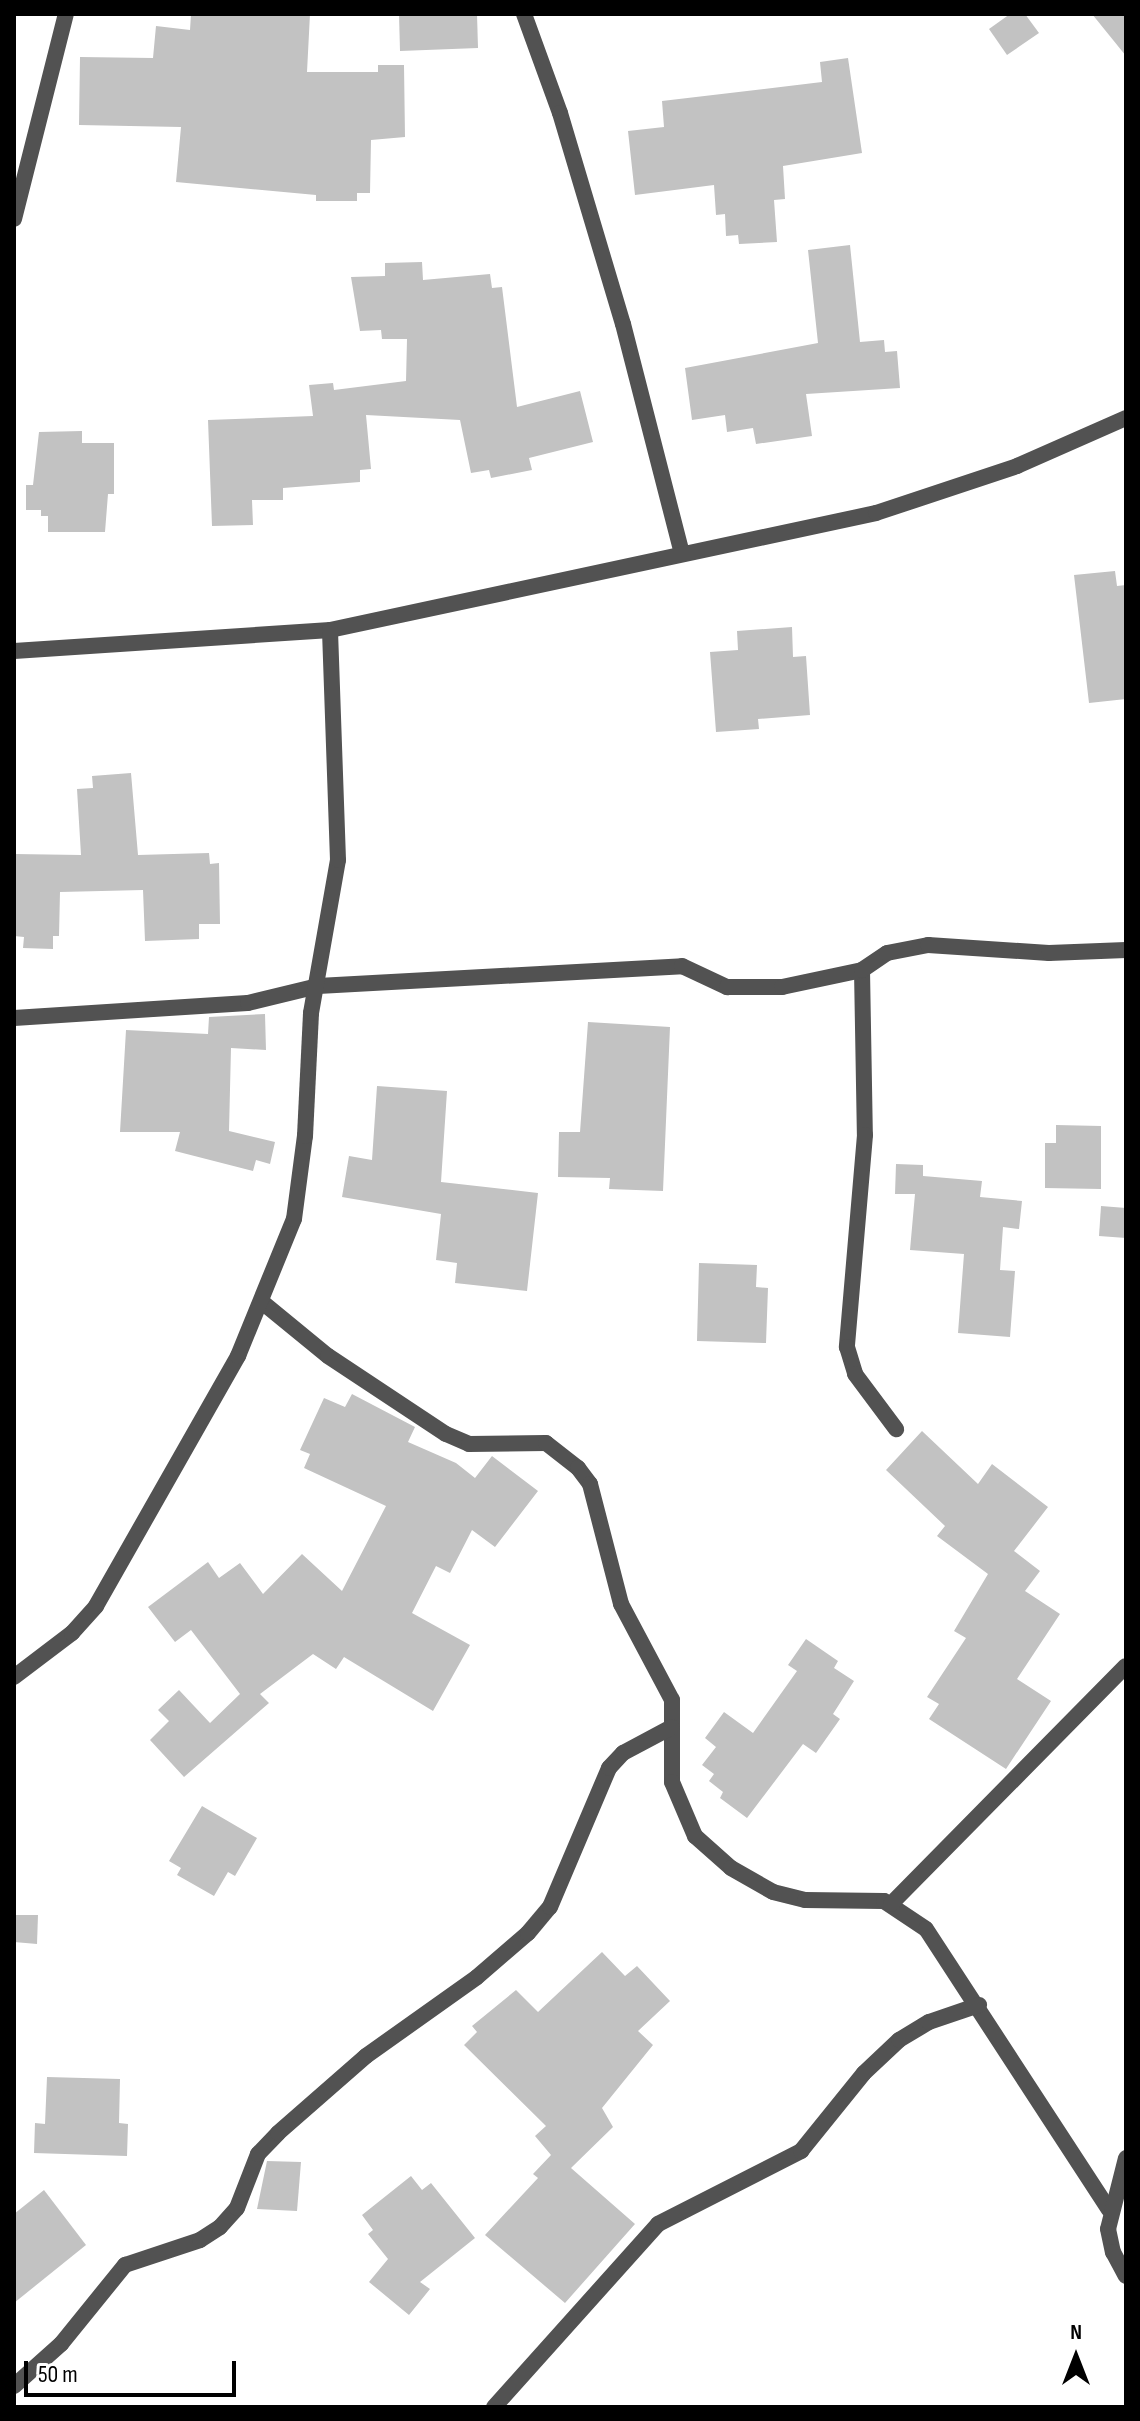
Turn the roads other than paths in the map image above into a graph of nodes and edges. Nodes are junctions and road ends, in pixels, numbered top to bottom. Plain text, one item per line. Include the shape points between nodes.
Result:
1 (66, 14) edge
2 (524, 14) edge
3 (14, 219) edge
4 (1126, 418) edge
5 (682, 553) junction
6 (330, 630) junction
7 (14, 651) edge
8 (1126, 950) edge
9 (862, 970) junction
10 (318, 986) junction
11 (14, 1018) edge
12 (262, 1302) junction
13 (896, 1429) dead end
14 (1126, 1666) edge
15 (14, 1677) edge
16 (672, 1727) junction
17 (891, 1904) junction
18 (979, 2005) junction
19 (1126, 2158) edge
20 (1109, 2210) junction
21 (1126, 2276) edge
22 (14, 2386) edge
23 (494, 2407) edge

1 - 3 street
2 - 5 street via 560,113 623,324
4 - 5 street via 1017,466 876,513
5 - 6 street
6 - 7 street
6 - 10 street via 338,860
8 - 9 street via 1049,953 928,945 887,953
9 - 10 street via 782,987 736,989 682,966
9 - 13 street via 865,1135 847,1347 855,1374
10 - 11 street via 248,1003
10 - 12 street via 311,1013 301,1195
12 - 15 street via 238,1356 96,1606 72,1633
12 - 16 street via 328,1356 446,1434 469,1444 546,1443 578,1468 590,1484 621,1604 670,1695
14 - 17 street
16 - 17 street via 675,1792 684,1820 713,1854 789,1898 867,1898
16 - 22 street via 623,1753 609,1768 554,1898 528,1933 366,2056 278,2133 258,2154 237,2208 220,2227 200,2240 125,2265 61,2344
17 - 18 street via 926,1929
18 - 20 street
18 - 23 street via 929,2022 899,2040 864,2073 801,2151 658,2224
19 - 20 street
20 - 21 street via 1113,2252

